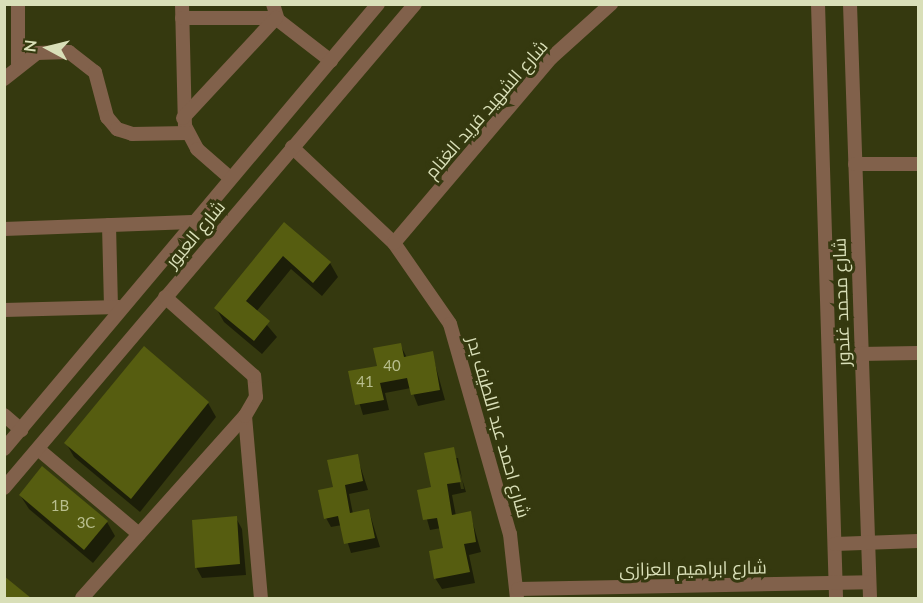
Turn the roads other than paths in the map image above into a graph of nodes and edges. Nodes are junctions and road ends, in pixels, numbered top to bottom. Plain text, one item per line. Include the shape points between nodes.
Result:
1 (18, 4) edge
2 (378, 4) edge
3 (415, 4) edge
4 (611, 4) edge
5 (818, 4) edge
6 (850, 4) edge
7 (182, 11) edge
8 (275, 11) edge
9 (331, 61) junction
10 (18, 64) junction
11 (4, 80) edge
12 (297, 100) junction
13 (317, 116) junction
14 (183, 118) junction
15 (188, 133) junction
16 (292, 147) junction
17 (855, 164) junction
18 (918, 164) edge
19 (229, 177) junction
20 (192, 222) junction
21 (109, 225) junction
22 (4, 229) edge
23 (394, 243) junction
24 (165, 297) junction
25 (115, 307) junction
26 (4, 310) edge
27 (918, 352) edge
28 (860, 354) junction
29 (4, 415) edge
30 (245, 416) junction
31 (21, 430) junction
32 (4, 449) edge
33 (38, 449) junction
34 (4, 488) edge
35 (139, 534) junction
36 (918, 541) edge
37 (868, 543) junction
38 (835, 544) junction
39 (869, 582) junction
40 (836, 583) junction
41 (758, 584) junction
42 (607, 593) edge
43 (518, 594) edge
44 (82, 598) edge
45 (261, 598) edge
46 (758, 598) edge
47 (836, 598) edge
48 (870, 598) edge

1 - 10 street
2 - 9 street, شارع العبور
3 - 13 street, شارع العبور
4 - 23 street, شارع الشهيد فريد الغنام via 551,58
5 - 38 street, شارع محمد غندور
6 - 17 street, شارع محمد غندور
7 - 8 street
7 - 14 street
8 - 9 street
8 - 14 street
9 - 12 street, شارع العبور
10 - 11 street
10 - 15 street via 48,50 69,52 95,72 107,117 117,129 132,134
12 - 13 street
12 - 19 street, شارع العبور
13 - 16 street, شارع العبور
14 - 15 street
15 - 19 street
16 - 23 street, شارع احمد عبد اللطيف بدر
16 - 24 street, شارع العبور
17 - 18 street
17 - 28 street, شارع محمد غندور
19 - 20 street, شارع العبور
20 - 21 street
20 - 25 street, شارع العبور
21 - 22 street
21 - 25 street
23 - 43 street, شارع احمد عبد اللطيف بدر via 434,295 462,354 510,534
24 - 30 street via 254,376 256,397
24 - 33 street, شارع العبور
25 - 26 street
25 - 31 street, شارع العبور
27 - 28 street
28 - 37 street, شارع محمد غندور
29 - 31 street
30 - 35 street
30 - 45 street
31 - 32 street, شارع العبور
33 - 34 street, شارع العبور
33 - 35 street
35 - 44 street
36 - 37 street
37 - 38 street
37 - 39 street, شارع محمد غندور
38 - 40 street, شارع محمد غندور
39 - 40 street, شارع ابراهيم العزازى
39 - 48 street, شارع محمد غندور
40 - 41 street, شارع ابراهيم العزازى
40 - 47 street, شارع محمد غندور
41 - 42 street, شارع ابراهيم العزازى
41 - 46 street
42 - 43 street, شارع ابراهيم العزازى

